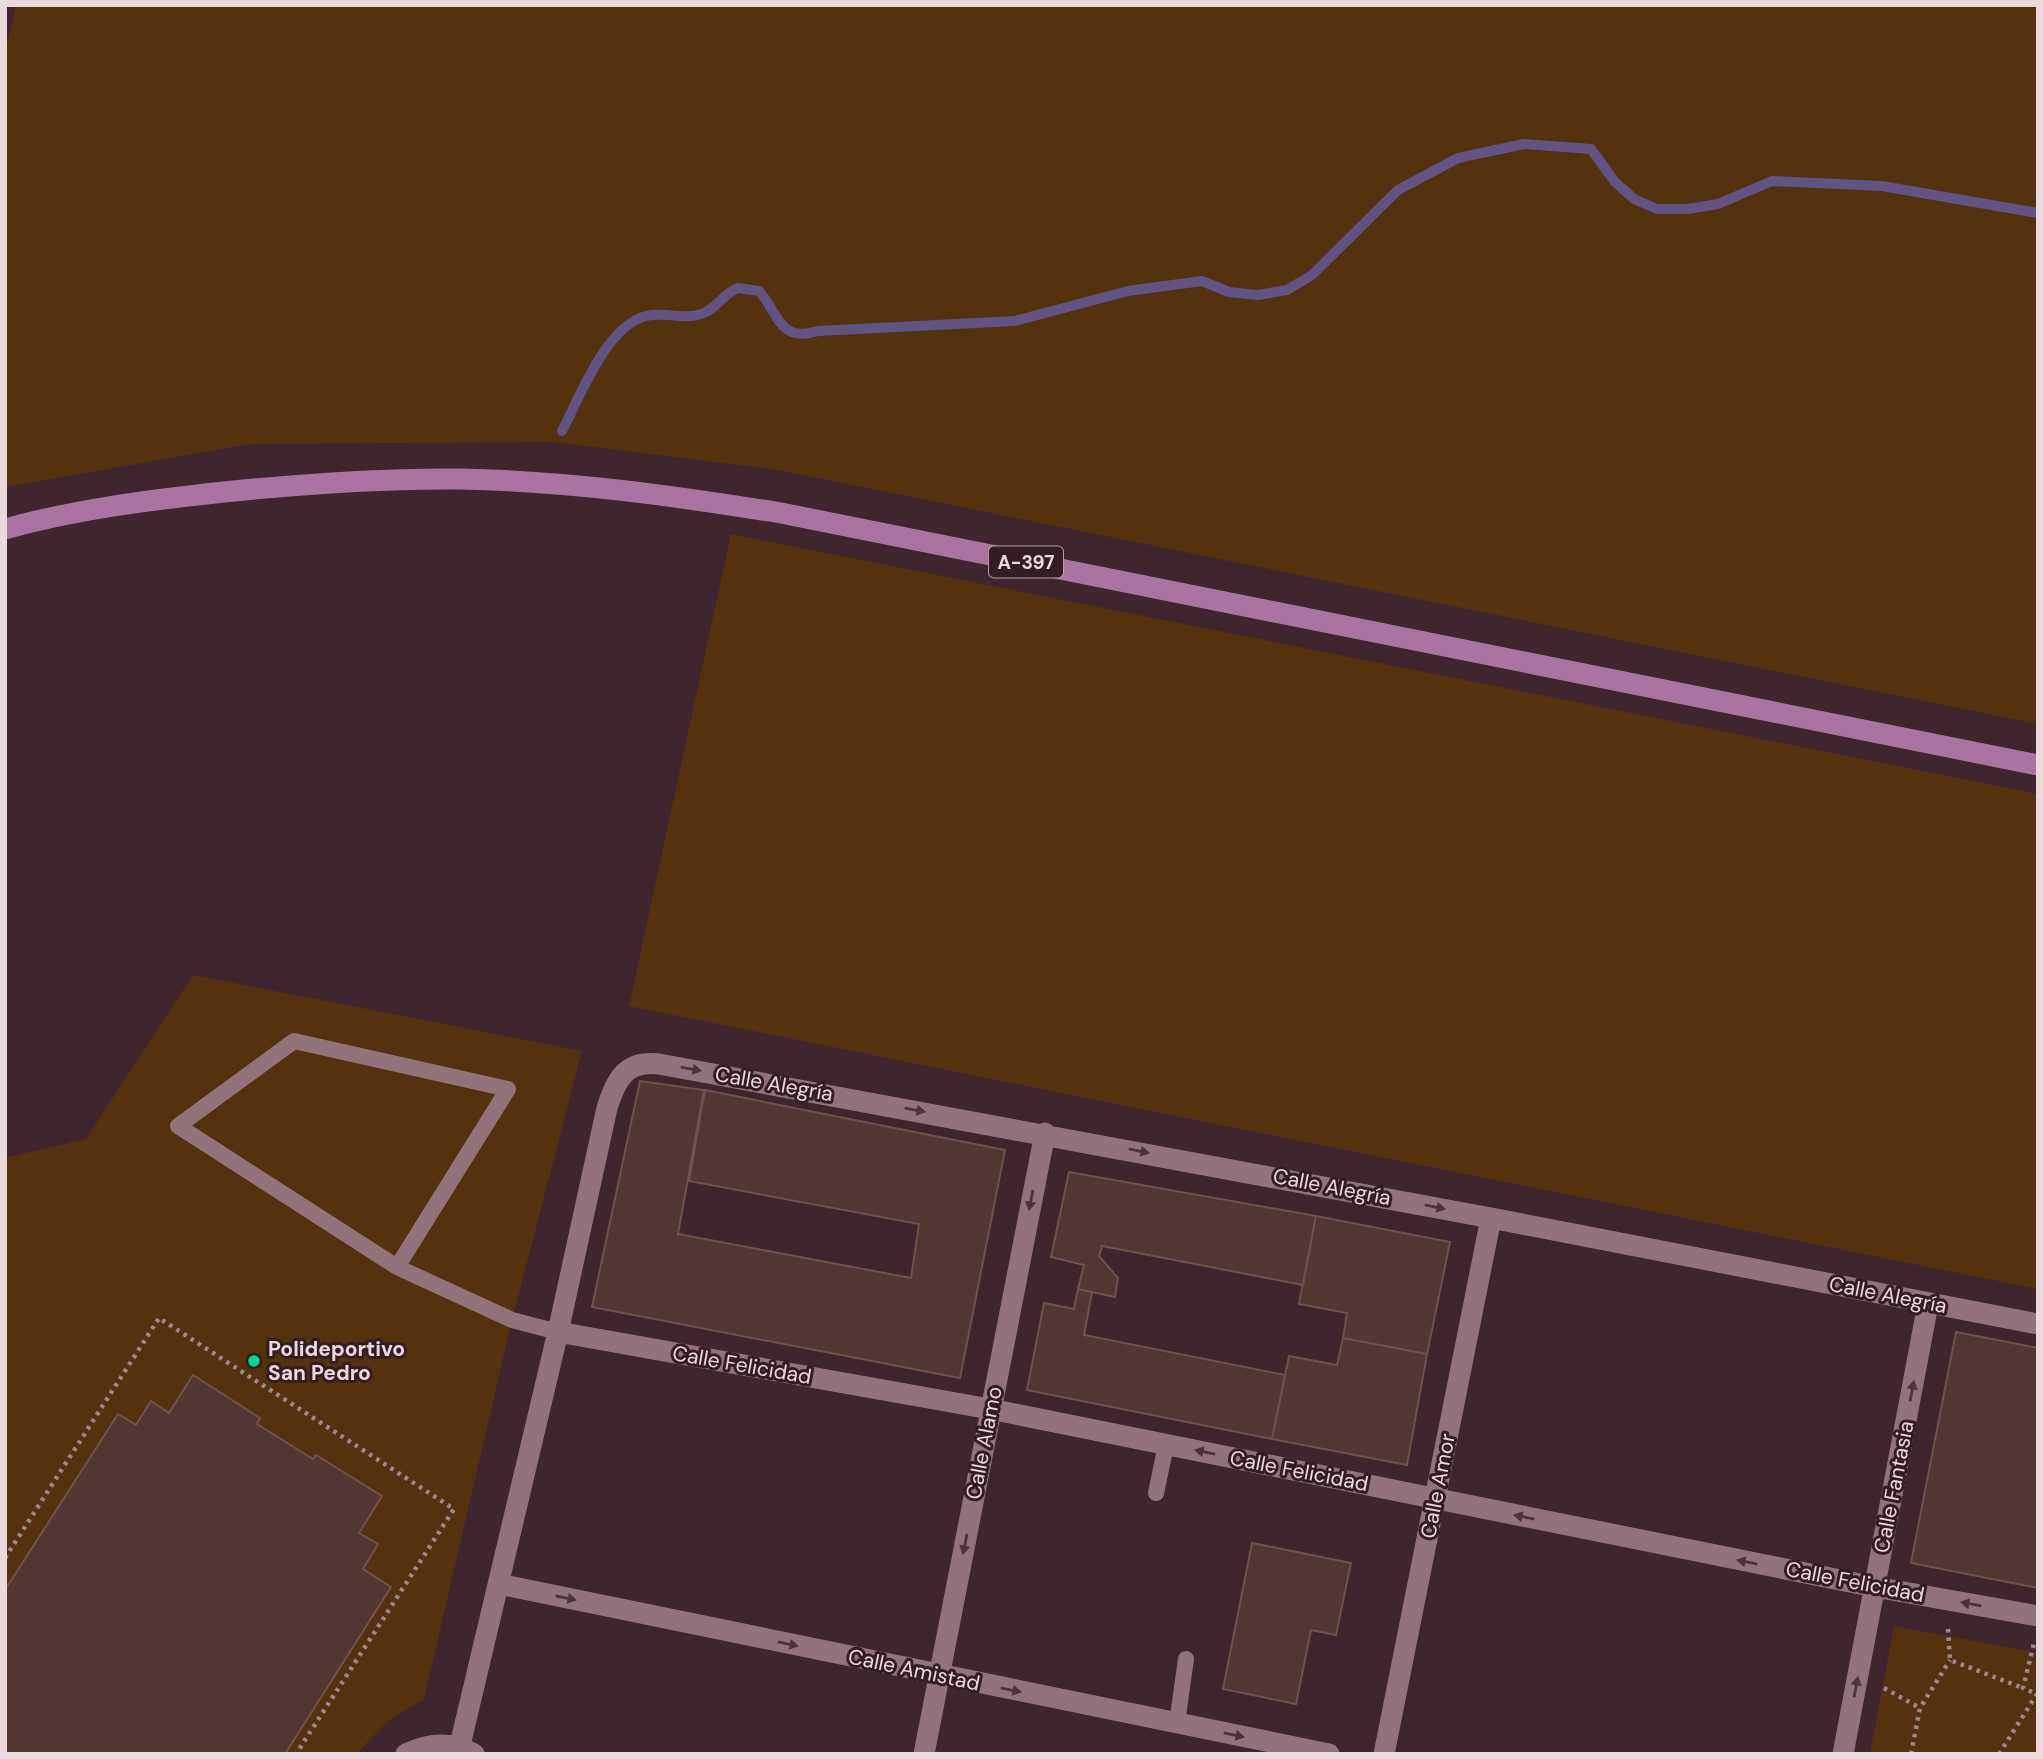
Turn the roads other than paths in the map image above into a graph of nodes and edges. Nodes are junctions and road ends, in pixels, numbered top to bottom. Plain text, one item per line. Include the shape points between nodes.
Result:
1 (5, 529) edge
2 (2038, 765) edge
3 (1045, 1133) junction
4 (1491, 1217) junction
5 (397, 1267) junction
6 (1928, 1304) junction
7 (2038, 1324) edge
8 (558, 1332) junction
9 (990, 1409) junction
10 (1166, 1445) junction
11 (1156, 1493) dead end
12 (1436, 1499) junction
13 (499, 1584) junction
14 (1875, 1587) junction
15 (2038, 1616) edge
16 (1186, 1659) dead end
17 (940, 1675) junction
18 (1177, 1723) junction
19 (467, 1749) edge
20 (406, 1754) edge
21 (924, 1754) edge
22 (1329, 1754) edge
23 (1384, 1754) edge
24 (1843, 1754) edge

1 - 2 main road, A-397 via 141,501 391,480 527,482 661,494 782,513
3 -> 4 street, Calle Alegría
8 -> 3 street, Calle Alegría via 607,1108 618,1078 635,1064 659,1064
3 -> 9 street, Calle Alamo
4 - 6 street, Calle Alegría
4 - 12 street, Calle Amor
5 - 5 lane via 508,1089 294,1041 178,1126
5 - 8 lane via 512,1320
6 - 7 street, Calle Alegría
14 -> 6 street, Calle Fantasia
8 - 9 street, Calle Felicidad
8 - 13 street
9 - 10 street, Calle Felicidad
9 -> 17 street, Calle Alamo
10 - 11 lane
12 -> 10 street, Calle Felicidad
14 -> 12 street, Calle Felicidad
12 - 23 street, Calle Amor
13 -> 17 street, Calle Amistad
13 - 19 street
15 -> 14 street, Calle Felicidad
24 -> 14 street, Calle Fantasia
16 - 18 lane
17 -> 18 street, Calle Amistad
17 - 21 street, Calle Alamo
18 -> 22 street, Calle Amistad
19 - 20 street via 434,1745

